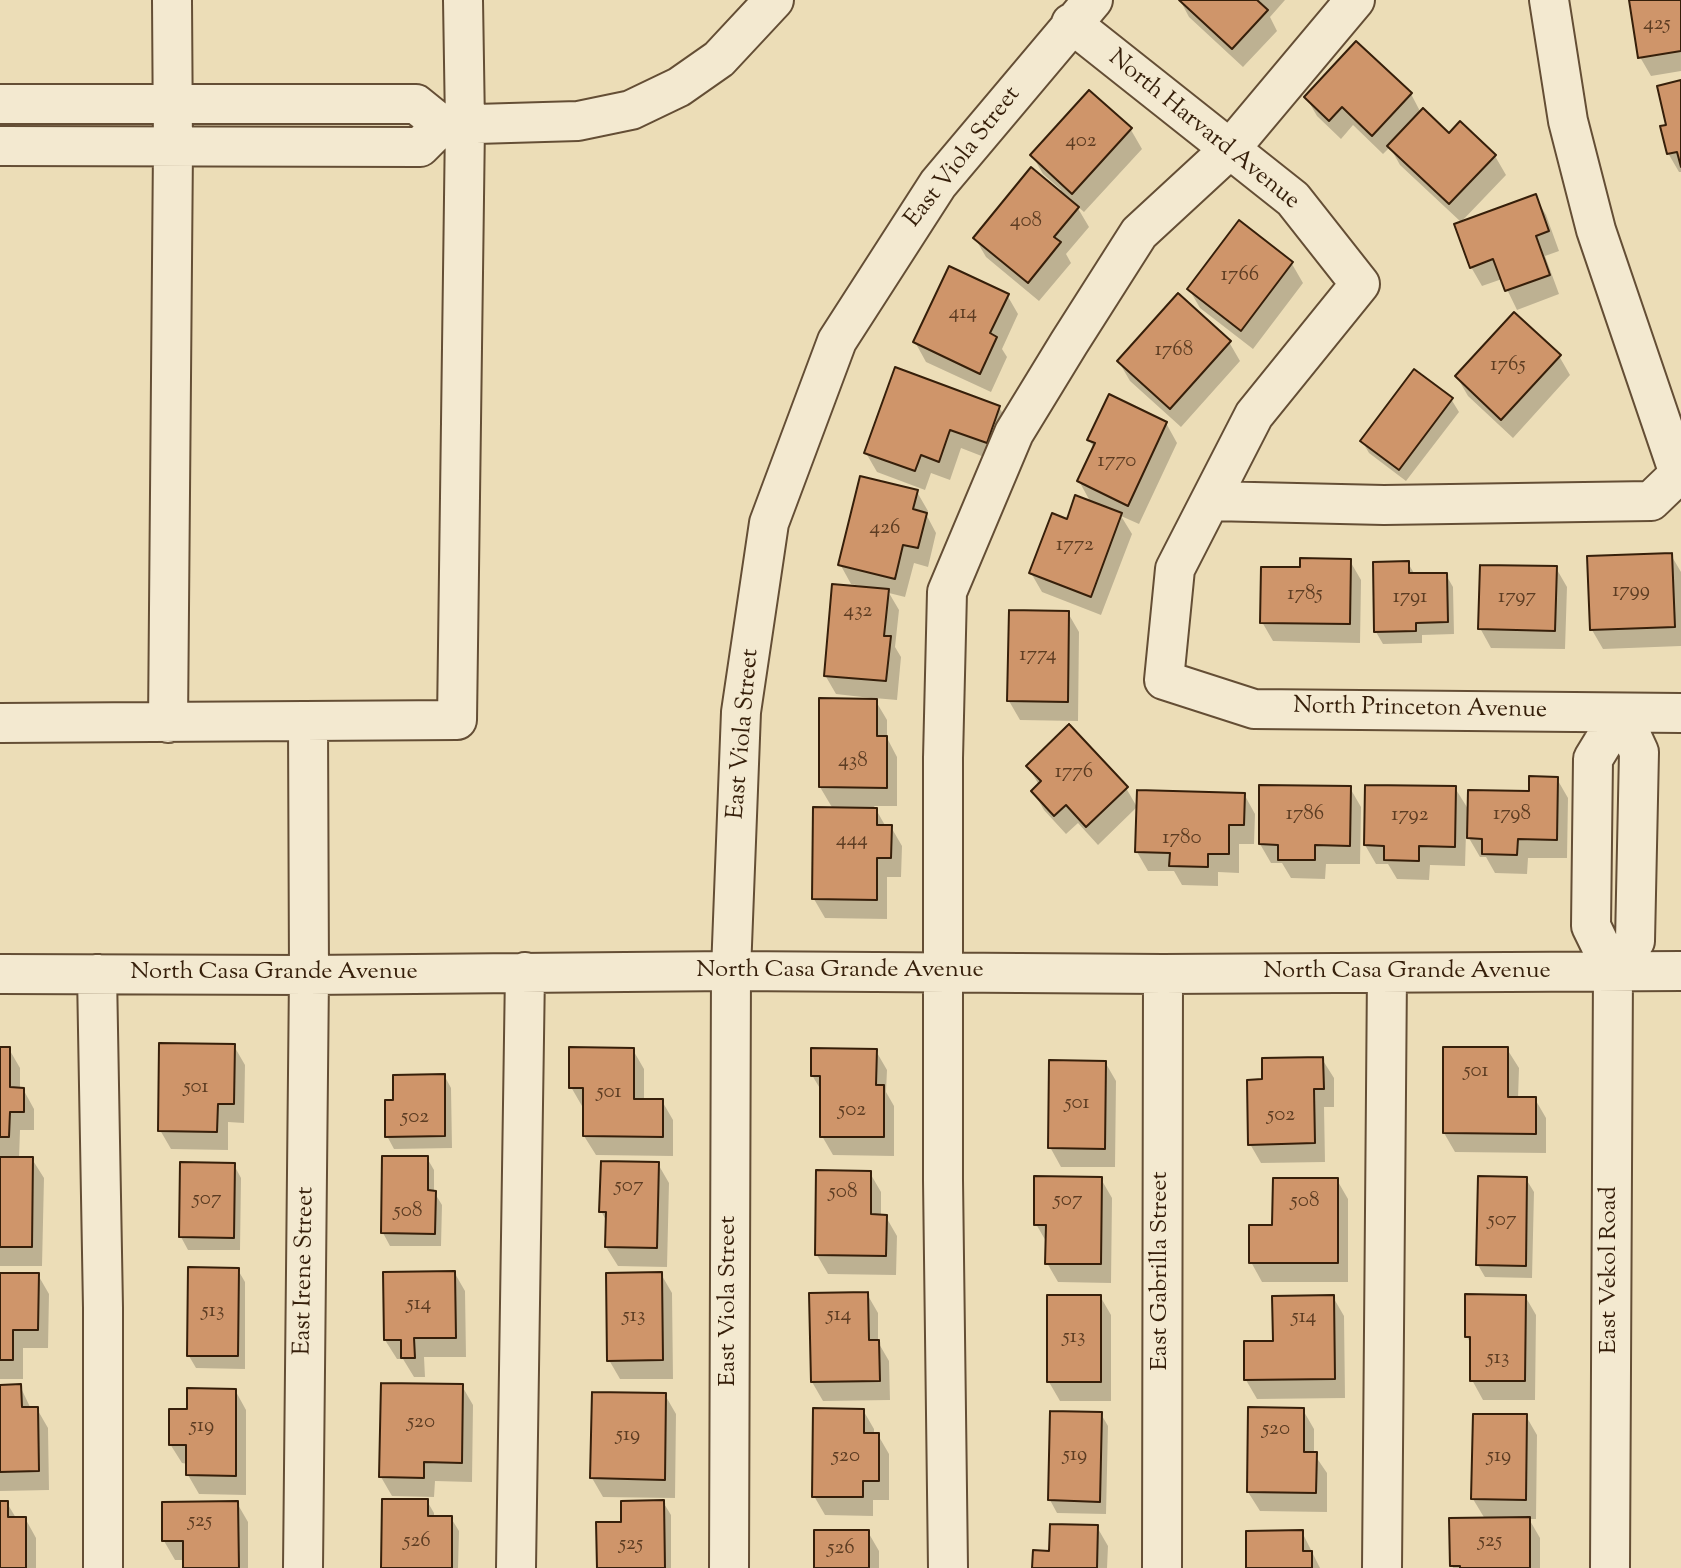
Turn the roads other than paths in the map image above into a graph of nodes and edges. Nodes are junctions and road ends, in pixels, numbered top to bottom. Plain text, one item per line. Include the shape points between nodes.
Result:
1 (172, 0) edge
2 (463, 0) edge
3 (774, 0) edge
4 (1355, 0) edge
5 (1549, 0) edge
6 (1082, 12) edge
7 (0, 104) edge
8 (173, 104) junction
9 (454, 125) junction
10 (0, 146) edge
11 (173, 147) junction
12 (1230, 149) junction
13 (1210, 501) junction
14 (1164, 680) joint
15 (1620, 713) junction
16 (1681, 713) edge
17 (0, 723) edge
18 (168, 723) junction
19 (308, 723) junction
20 (731, 971) junction
21 (1613, 971) junction
22 (1681, 971) edge
23 (525, 972) junction
24 (943, 972) junction
25 (1387, 973) junction
26 (0, 974) edge
27 (97, 974) junction
28 (1163, 974) junction
29 (309, 975) junction
30 (103, 1568) edge
31 (303, 1568) edge
32 (516, 1568) edge
33 (729, 1568) edge
34 (948, 1568) edge
35 (1162, 1568) edge
36 (1382, 1568) edge
37 (1610, 1568) edge

1 - 8 street
2 - 9 street
3 - 9 street via 719,59 679,87 631,110 578,121
4 - 12 street
5 - 13 street via 1568,121 1597,230 1678,474 1651,501 1384,505
6 - 12 street, North Harvard Avenue
6 - 20 street, East Viola Street via 938,184 837,341 769,523 741,712
7 - 8 street
8 - 9 street via 416,104
8 - 11 street
9 - 11 street via 420,146
9 - 19 street via 457,720
10 - 11 street
11 - 18 street
12 - 13 street, North Harvard Avenue via 1293,199 1360,284 1254,415
12 - 24 street via 1139,233 1014,433 947,592
13 - 14 street, North Harvard Avenue via 1175,569
14 - 15 street, North Princeton Avenue via 1254,709
15 - 16 street, North Princeton Avenue
15 - 21 street via 1639,752 1635,941
17 - 18 street
18 - 19 street
19 - 29 street, East Irene Street
20 - 23 street, North Casa Grande Avenue
20 - 24 street, North Casa Grande Avenue
20 - 33 street, East Viola Street
21 - 22 street, North Casa Grande Avenue
21 - 25 street, North Casa Grande Avenue
21 - 37 street, East Vekol Road
23 - 29 street, North Casa Grande Avenue
23 - 32 street
24 - 28 street, North Casa Grande Avenue
24 - 34 street
25 - 28 street, North Casa Grande Avenue
25 - 36 street
26 - 27 street, North Casa Grande Avenue
27 - 29 street, North Casa Grande Avenue
27 - 30 street
28 - 35 street, East Gabrilla Street
29 - 31 street, East Irene Street

